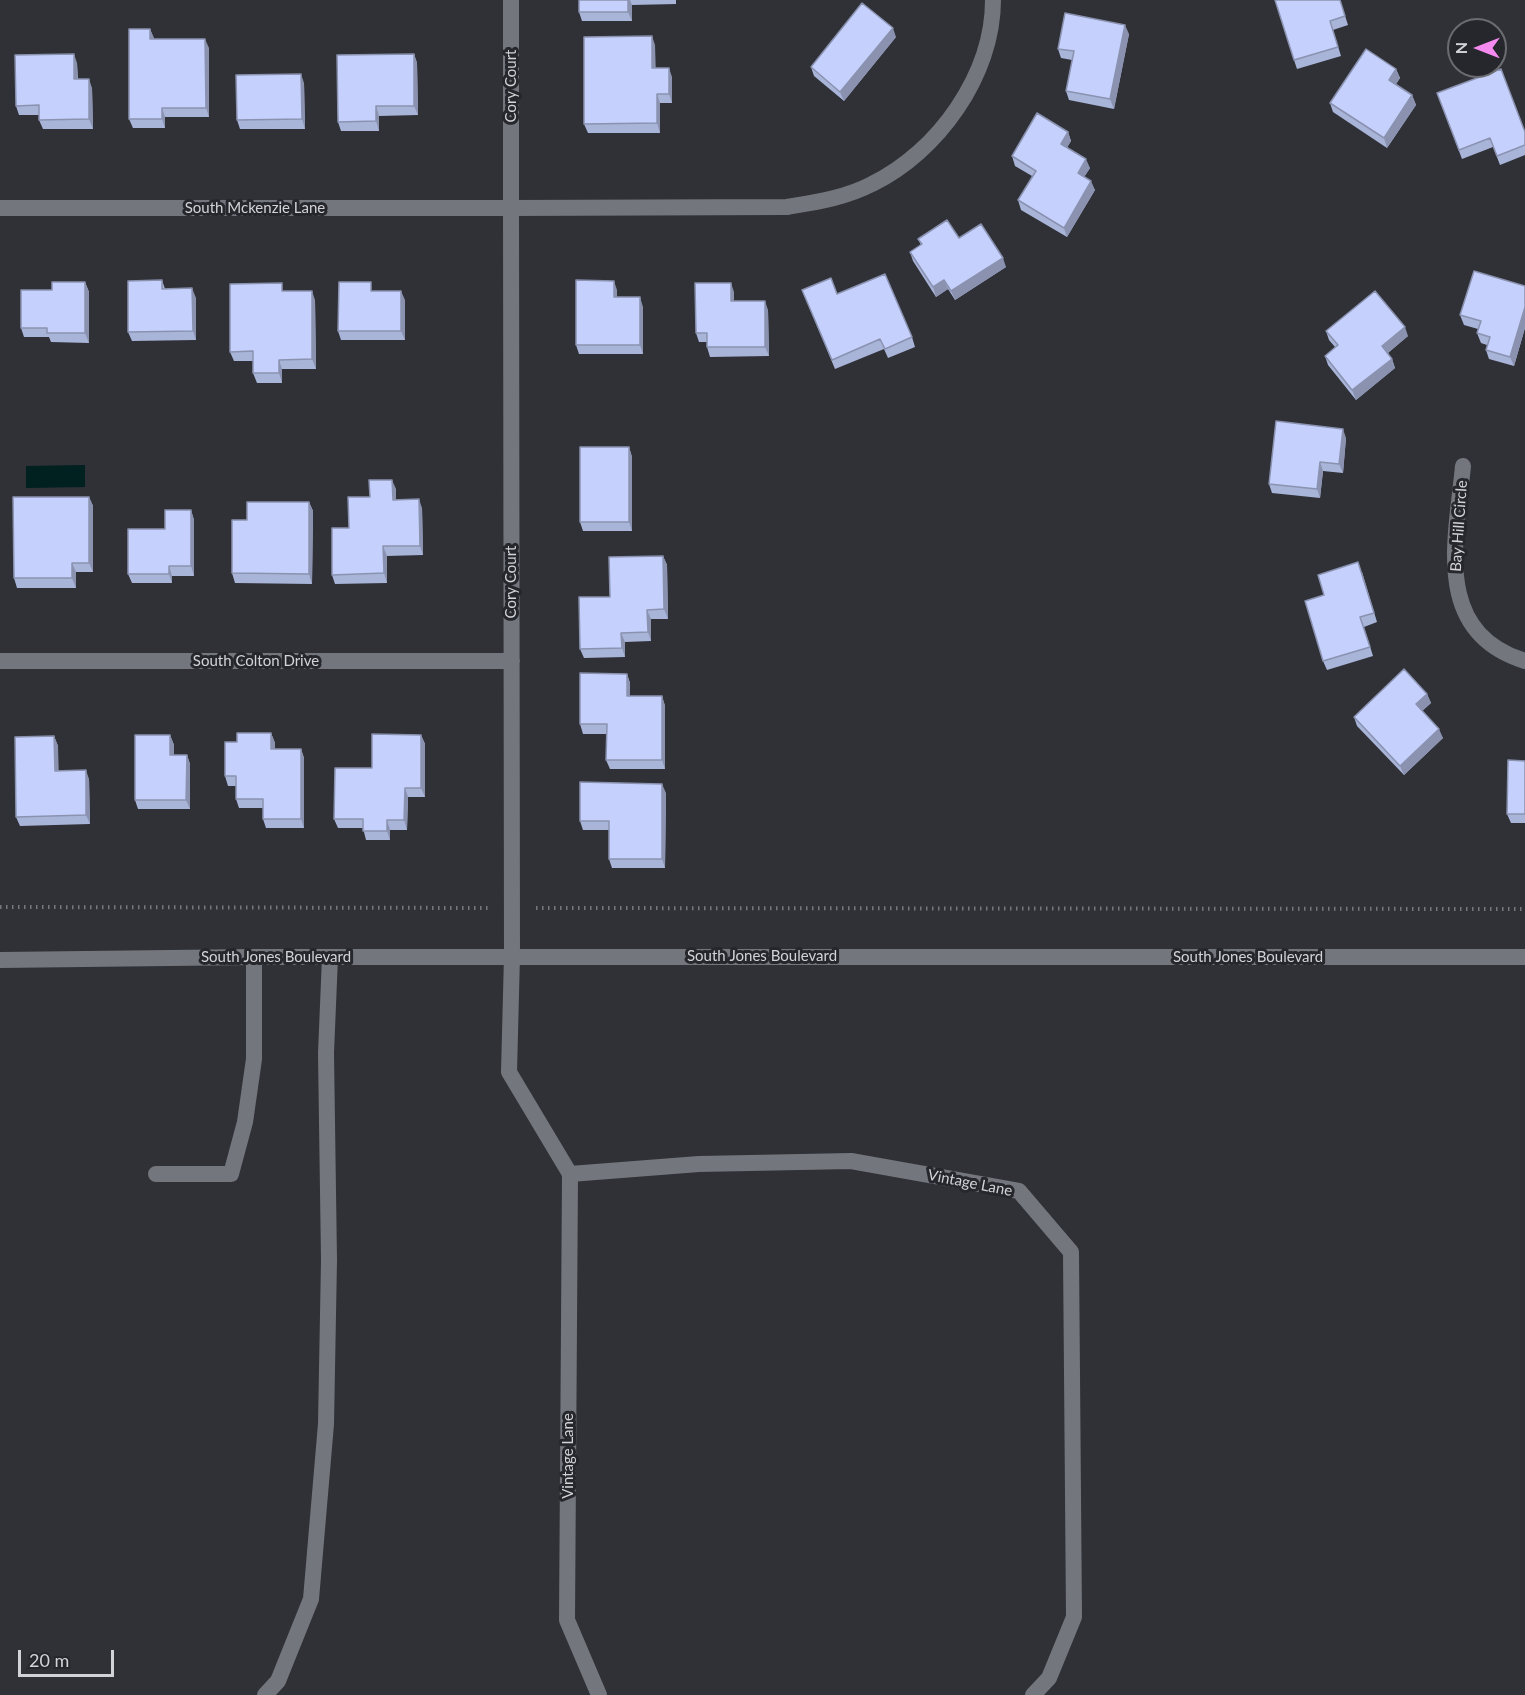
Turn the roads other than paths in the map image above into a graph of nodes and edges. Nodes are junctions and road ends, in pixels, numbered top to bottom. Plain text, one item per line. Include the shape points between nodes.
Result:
1 (511, 0) edge
2 (993, 0) edge
3 (0, 208) edge
4 (511, 208) junction
5 (1463, 466) dead end
6 (0, 661) edge
7 (1525, 661) edge
8 (512, 662) junction
9 (512, 956) junction
10 (254, 957) junction
11 (330, 957) junction
12 (1525, 957) edge
13 (0, 960) edge
14 (156, 1174) dead end
15 (570, 1174) junction
16 (265, 1695) edge
17 (599, 1695) edge
18 (1033, 1695) edge

1 - 4 street, Cory Court
2 - 4 street via 987,44 956,111 932,141 904,165 872,184 830,200 787,207
3 - 4 street, South Mckenzie Lane
4 - 8 street, Cory Court
5 - 7 street, Bay Hill Circle via 1454,567 1458,596 1468,620 1487,641
6 - 8 street, South Colton Drive
8 - 9 street, Cory Court
9 - 11 street, South Jones Boulevard
9 - 12 street, South Jones Boulevard
9 - 15 street via 509,1072
10 - 11 street, South Jones Boulevard
10 - 13 street, South Jones Boulevard
10 - 14 street via 254,1059 245,1122 231,1174
11 - 16 street via 326,1053 326,1424 311,1599 278,1681
15 - 17 street, Vintage Lane via 567,1620
15 - 18 street, Vintage Lane via 699,1164 851,1161 1019,1191 1071,1252 1074,1617 1049,1678

